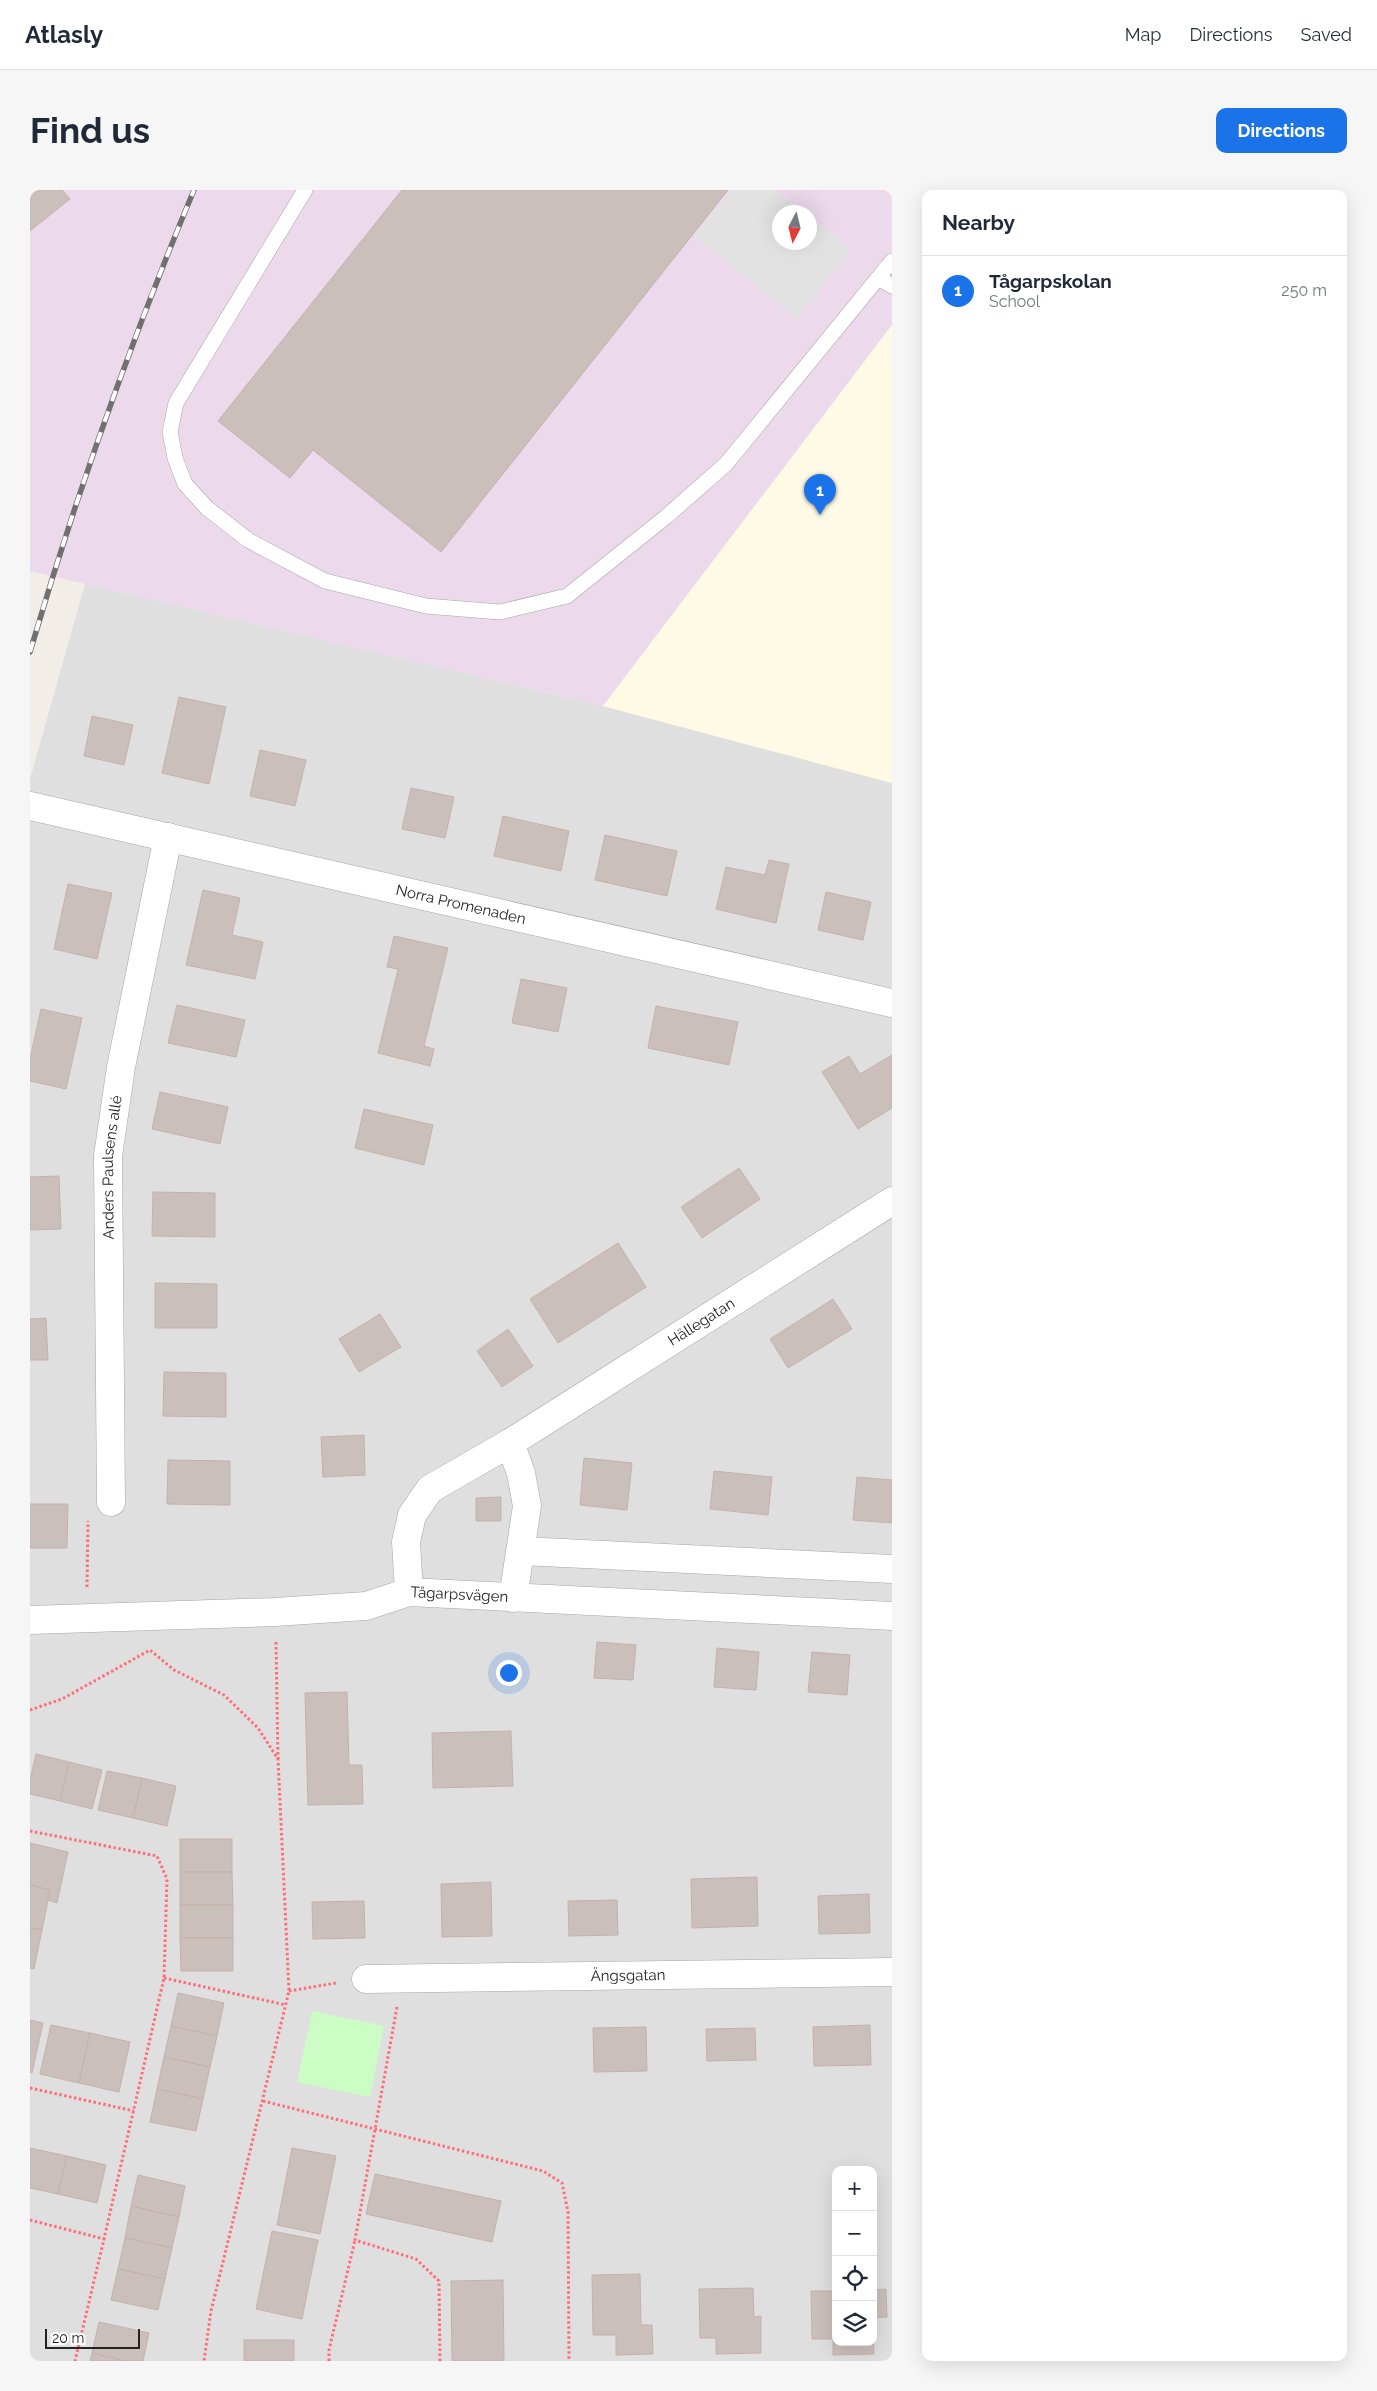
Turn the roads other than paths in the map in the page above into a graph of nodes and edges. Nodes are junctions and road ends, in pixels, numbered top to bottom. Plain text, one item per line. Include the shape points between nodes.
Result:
1 (305, 190) edge
2 (892, 261) edge
3 (878, 278) junction
4 (892, 286) edge
5 (30, 806) edge
6 (168, 837) junction
7 (892, 1003) edge
8 (892, 1201) edge
9 (510, 1443) junction
10 (111, 1502) road end
11 (522, 1551) junction
12 (892, 1569) edge
13 (410, 1592) junction
14 (513, 1598) junction
15 (892, 1616) edge
16 (30, 1620) edge
17 (892, 1972) edge
18 (366, 1978) road end

1 - 3 lane via 176,403 170,432 175,458 185,484 207,508 248,540 325,580 426,606 500,612 567,596 726,464
2 - 3 lane
3 - 4 lane
5 - 6 street, Norra Promenaden
6 - 7 street, Norra Promenaden
6 - 10 street, Anders Paulsens allé via 121,1067 108,1156
8 - 9 street, Hällegatan
9 - 11 street via 521,1473 527,1506
9 - 13 street, Hällegatan via 430,1489 412,1515 406,1542
11 - 12 street
11 - 14 street
13 - 14 street, Tågarpsvägen
13 - 16 street, Tågarpsvägen via 366,1606
14 - 15 street, Tågarpsvägen
17 - 18 street, Ängsgatan

